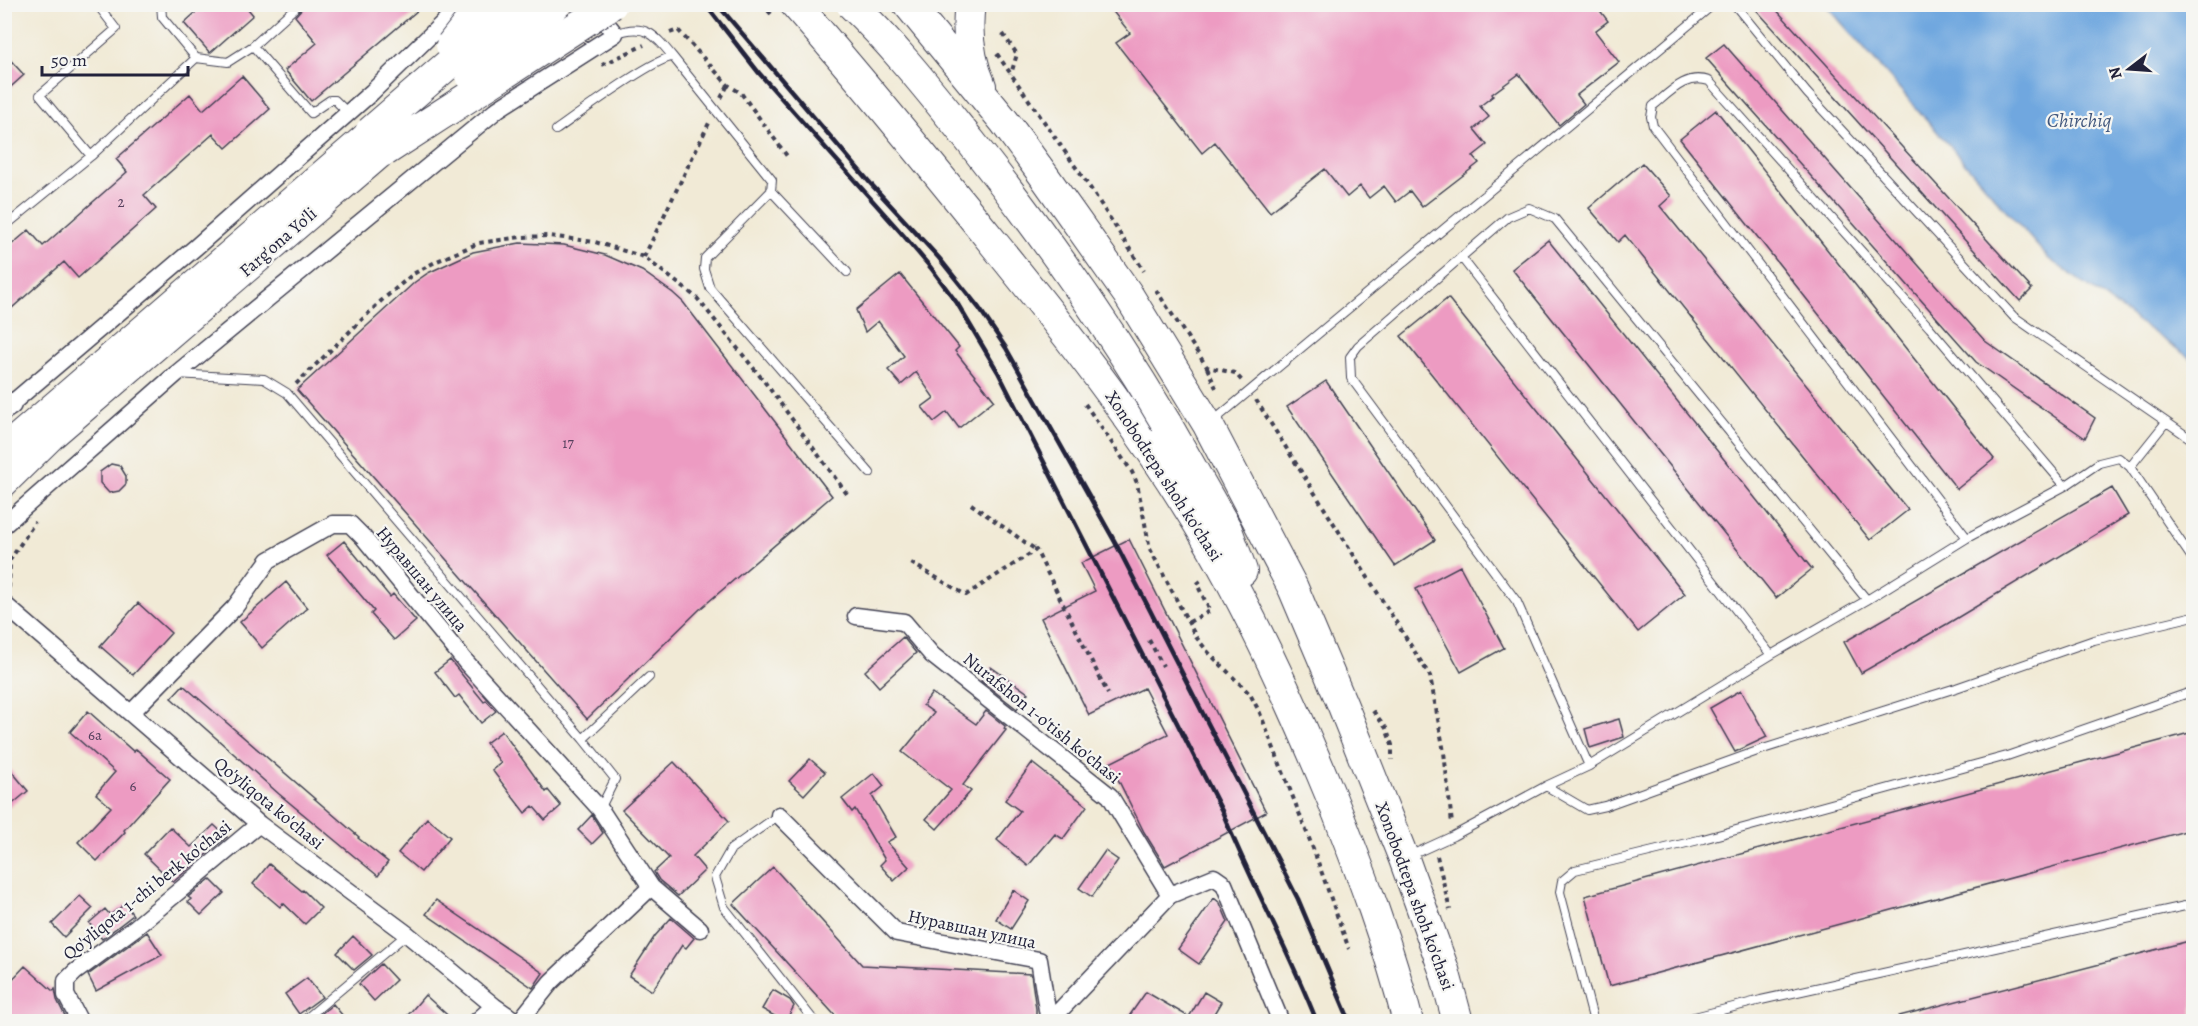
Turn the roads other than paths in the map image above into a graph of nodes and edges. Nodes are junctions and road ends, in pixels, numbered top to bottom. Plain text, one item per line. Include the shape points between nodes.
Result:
1 (97, 4) edge
2 (161, 4) edge
3 (299, 4) edge
4 (455, 4) edge
5 (483, 4) edge
6 (518, 4) edge
7 (556, 4) edge
8 (591, 4) edge
9 (612, 4) edge
10 (851, 4) edge
11 (908, 4) edge
12 (970, 4) edge
13 (1714, 4) edge
14 (1734, 4) edge
15 (785, 11) edge
16 (615, 34) junction
17 (430, 36) junction
18 (253, 46) junction
19 (674, 57) junction
20 (196, 58) junction
21 (498, 109) junction
22 (348, 113) junction
23 (1004, 121) junction
24 (556, 130) dead end
25 (377, 142) junction
26 (91, 156) junction
27 (771, 191) junction
28 (4, 227) edge
29 (1461, 257) junction
30 (847, 272) dead end
31 (176, 374) junction
32 (6, 408) edge
33 (2166, 422) junction
34 (1208, 426) junction
35 (2193, 441) edge
36 (4, 448) edge
37 (2130, 467) junction
38 (870, 473) dead end
39 (4, 484) edge
40 (2065, 486) junction
41 (4, 525) edge
42 (1967, 538) junction
43 (2193, 561) edge
44 (1867, 600) junction
45 (4, 604) edge
46 (856, 616) dead end
47 (2193, 616) edge
48 (1771, 655) junction
49 (649, 677) dead end
50 (2193, 691) edge
51 (132, 712) junction
52 (1296, 714) junction
53 (583, 739) junction
54 (1589, 766) junction
55 (1546, 786) junction
56 (600, 809) junction
57 (779, 815) joint
58 (259, 824) junction
59 (1404, 859) junction
60 (651, 887) junction
61 (1170, 896) junction
62 (2193, 904) edge
63 (700, 929) dead end
64 (407, 934) junction
65 (494, 1006) junction
66 (80, 1022) edge
67 (302, 1022) edge
68 (476, 1022) edge
69 (518, 1022) edge
70 (814, 1022) edge
71 (1049, 1022) edge
72 (1281, 1022) edge
73 (1408, 1022) edge
74 (1458, 1022) edge
75 (1594, 1022) edge
76 (1675, 1022) edge

1 - 26 lane via 116,29 40,95
2 - 20 lane via 162,17
3 - 18 lane
4 - 17 street
5 - 25 highway, bridge
6 - 25 highway, Farg'ona Yo'li, bridge
7 - 25 highway, Farg'ona Yo'li, bridge
8 - 16 street
9 - 25 highway, bridge
10 - 52 highway, bridge via 941,105 1010,192 1107,327 1227,530
11 - 23 highway, Xonobodtepa shoh ko'chasi
12 - 23 highway via 969,39 976,74
13 - 34 lane
14 - 33 lane via 1807,93 2013,316
15 - 52 highway, Xonobodtepa shoh ko'chasi via 874,94 1117,400 1213,548
16 - 19 lane via 631,28 644,30
16 - 21 street
17 - 21 street via 469,34 492,47 504,73
17 - 22 street
18 - 20 lane via 228,62
18 - 22 lane via 311,113 336,100
19 - 24 lane via 638,73
19 - 27 lane via 772,180
20 - 26 lane
21 - 31 street
22 - 32 street
23 - 34 highway, Xonobodtepa shoh ko'chasi via 1126,293
25 - 36 main road, Farg'ona Yo'li
25 - 39 main road, Farg'ona Yo'li
26 - 28 lane
27 - 30 lane
27 - 38 lane via 705,258 710,288
29 - 44 lane via 1508,217 1529,208 1555,219
29 - 48 lane
29 - 54 lane via 1358,346 1350,357 1351,378 1517,603
31 - 41 street
31 - 53 lane via 264,379 287,393
33 - 35 lane
33 - 37 lane
34 - 59 highway, Xonobodtepa shoh ko'chasi via 1293,588
37 - 40 lane via 2119,458 2099,463
37 - 43 lane
40 - 42 lane
40 - 42 lane via 1709,81 1698,77 1686,80 1653,106 1653,126
42 - 44 lane
44 - 48 lane
45 - 51 street, Qo'yliqota ko'chasi
46 - 61 street, Nurafshon 1-o'tish ko'chasi via 904,622 932,655 1110,796
47 - 55 lane via 2094,640 1763,749 1605,806 1587,810
48 - 54 lane
49 - 53 lane
50 - 75 lane via 2007,756 1575,870 1562,881 1560,892
51 - 56 street, Нуравшан улица via 235,607 269,561 333,524 350,524 465,661
51 - 58 street, Qo'yliqota ko'chasi
52 - 73 highway, Xonobodtepa shoh ko'chasi via 1375,913
53 - 56 lane via 615,779
54 - 55 lane
55 - 59 lane
56 - 60 street, Нуравшан улица
57 - 70 lane via 731,849 715,877 724,907
57 - 71 street, Нуравшан улица via 897,933 1039,960
58 - 64 street, Qo'yliqota ko'chasi
58 - 66 street, Qo'yliqota 1-chi berk ko'chasi via 66,981 66,995
59 - 74 highway, Xonobodtepa shoh ko'chasi via 1444,970
60 - 63 street, Нуравшан улица
60 - 69 street via 551,982
61 - 71 street
61 - 72 street via 1214,878 1224,884
62 - 76 lane
64 - 65 street, Qo'yliqota ko'chasi
64 - 67 lane
65 - 68 street
65 - 69 street, Qo'yliqota ko'chasi

